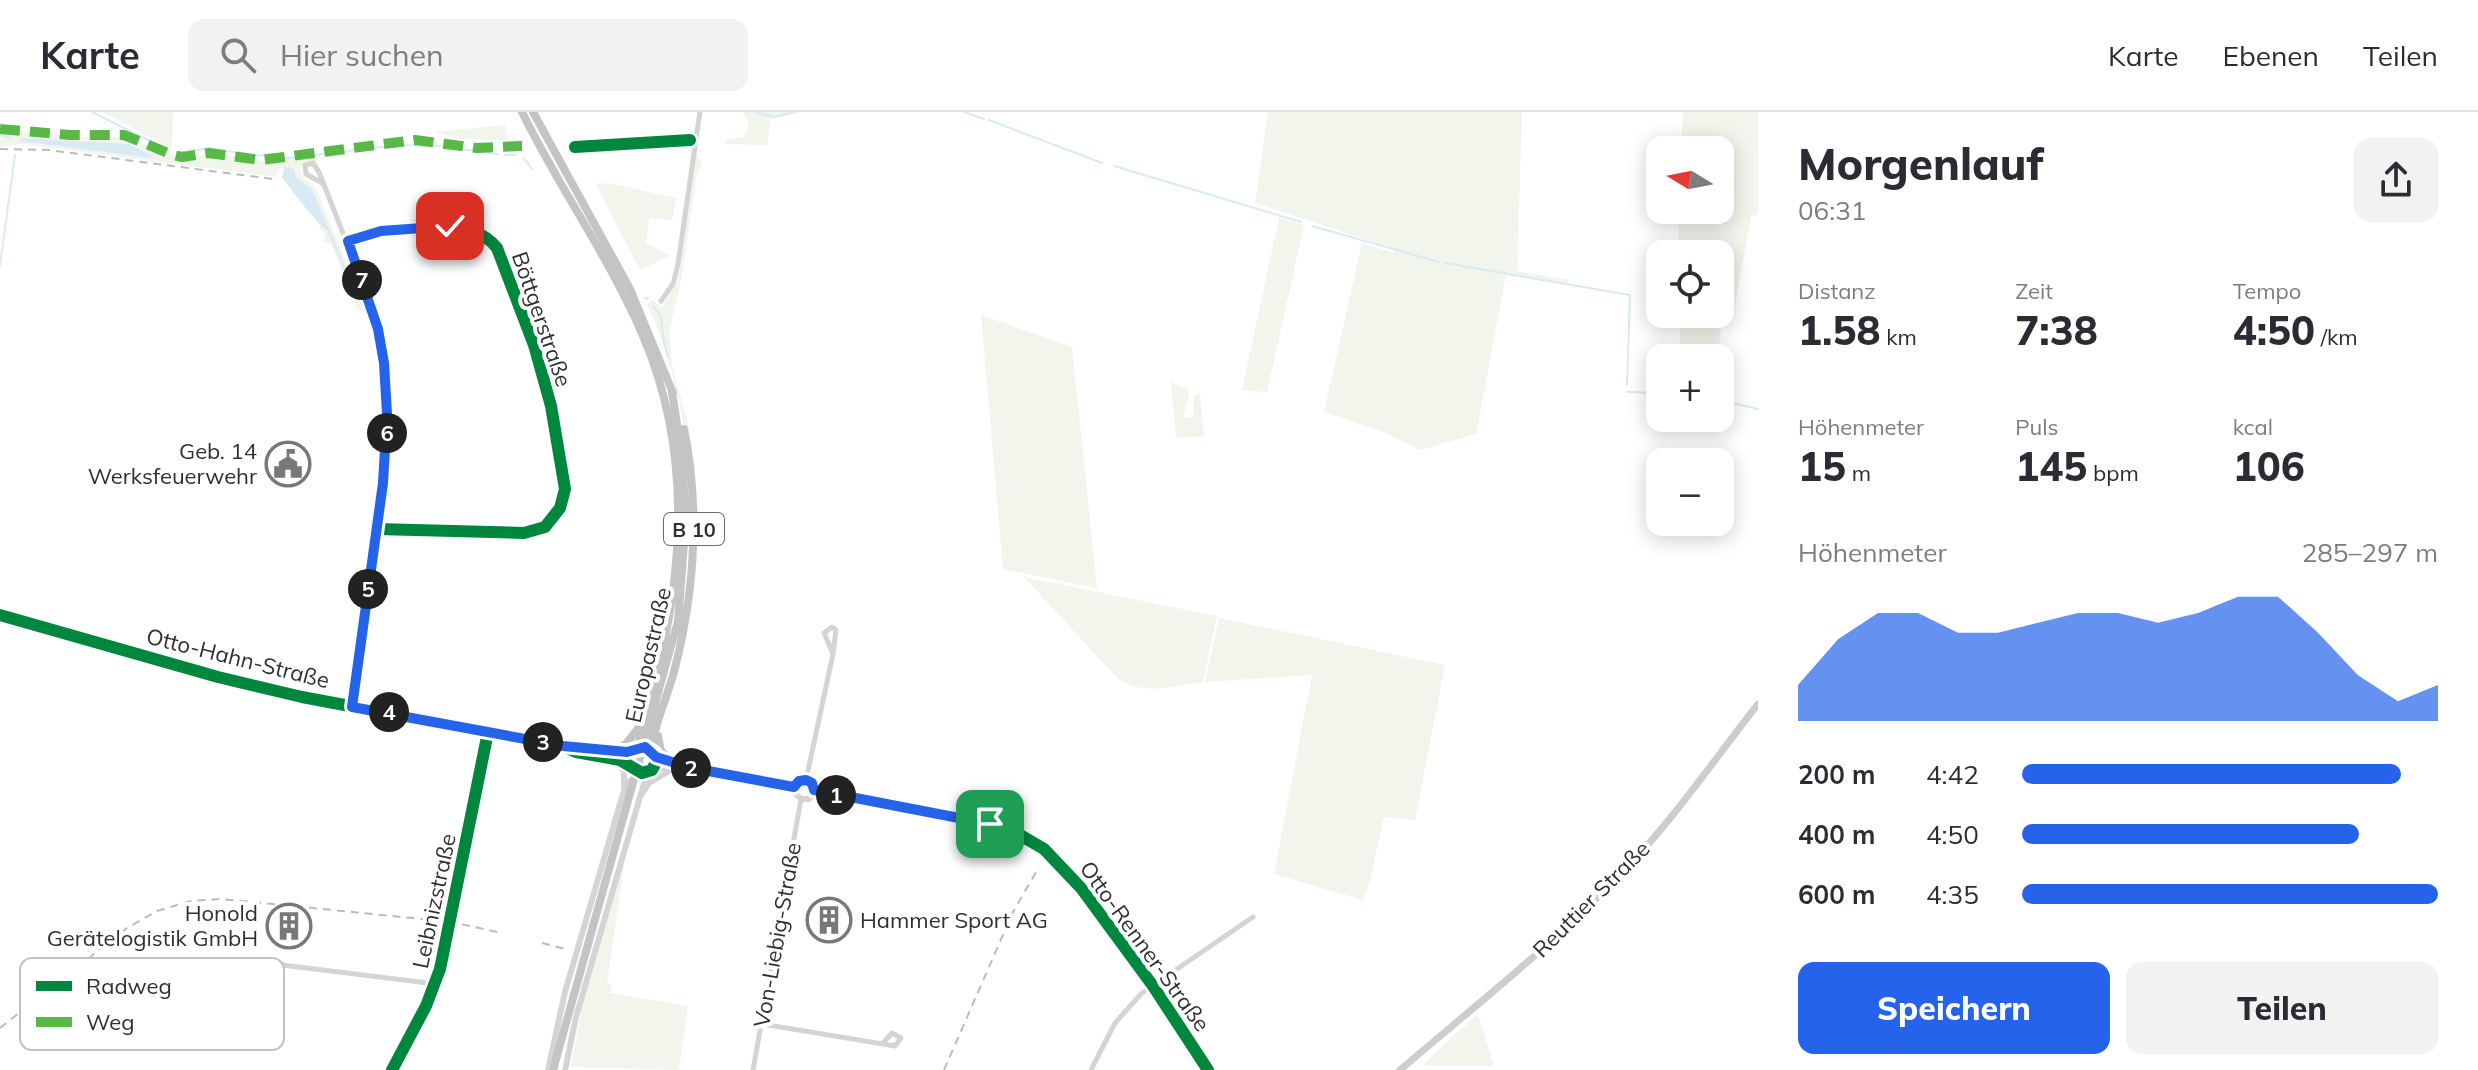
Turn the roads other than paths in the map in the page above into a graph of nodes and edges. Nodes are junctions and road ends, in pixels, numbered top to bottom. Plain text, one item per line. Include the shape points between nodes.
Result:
1 (522, 112) edge
2 (533, 112) edge
3 (700, 112) edge
4 (696, 140) junction
5 (575, 147) dead end
6 (324, 184) dead end
7 (348, 241) junction
8 (661, 301) dead end
9 (669, 392) junction
10 (377, 529) junction
11 (0, 615) edge
12 (833, 654) junction
13 (1758, 704) edge
14 (352, 707) junction
15 (645, 718) junction
16 (661, 720) junction
17 (488, 732) junction
18 (635, 750) junction
19 (612, 754) junction
20 (654, 754) junction
21 (674, 765) junction
22 (632, 766) junction
23 (651, 771) junction
24 (806, 780) junction
25 (794, 787) junction
26 (814, 790) junction
27 (622, 797) junction
28 (801, 799) junction
29 (637, 801) junction
30 (1253, 917) dead end
31 (284, 965) edge
32 (436, 984) junction
33 (1153, 986) junction
34 (762, 1024) junction
35 (882, 1044) dead end
36 (392, 1070) edge
37 (556, 1070) edge
38 (753, 1070) edge
39 (1091, 1070) edge
40 (1208, 1070) edge
41 (1400, 1070) edge

1 - 9 highway, B 10
2 - 9 highway, B 10 via 636,302
3 - 4 street
4 - 5 street
4 - 8 street via 678,264
6 - 7 street
7 - 10 street via 372,307 384,363 385,461
7 - 10 street, Böttgerstraße via 381,231 450,226 469,228 497,248 534,345 565,489 555,518 532,532
9 - 15 highway via 679,548 670,622
9 - 16 highway, B 10 via 688,452 694,553
9 - 37 highway, Europastraße / B 10 via 681,449 686,532 680,606
10 - 14 street
11 - 14 street, Otto-Hahn-Straße via 240,683
12 - 12 street via 836,630 832,627 824,636
12 - 24 street
13 - 41 main road, Reuttier Straße via 1627,868
14 - 17 street, Otto-Hahn-Straße
15 - 18 highway
15 - 19 highway
16 - 20 highway, B 10
16 - 21 highway, B 10 via 659,745
17 - 19 street, Otto-Hahn-Straße
17 - 32 street, Leibnizstraße
18 - 19 street, Otto-Hahn-Straße
18 - 20 street via 645,747
18 - 22 street
19 - 22 street, Otto-Hahn-Straße
19 - 27 street via 626,776
20 - 21 street
20 - 23 street
21 - 23 street
21 - 25 street
21 - 29 street via 649,783
22 - 23 street via 639,772
22 - 27 street
23 - 29 street
24 - 25 street
24 - 26 street
25 - 28 street
26 - 28 street via 809,799
26 - 33 street, Otto-Renner-Straße via 990,824 1032,841 1072,876
27 - 37 street via 565,992
28 - 34 street, Von-Liebig-Straße
29 - 37 street
30 - 33 street, Otto-Renner-Straße
31 - 32 street, Leibnizstraße
32 - 36 street, Leibnizstraße
33 - 39 street via 1115,1023
33 - 40 street, Otto-Renner-Straße
34 - 35 street
34 - 38 street, Von-Liebig-Straße

